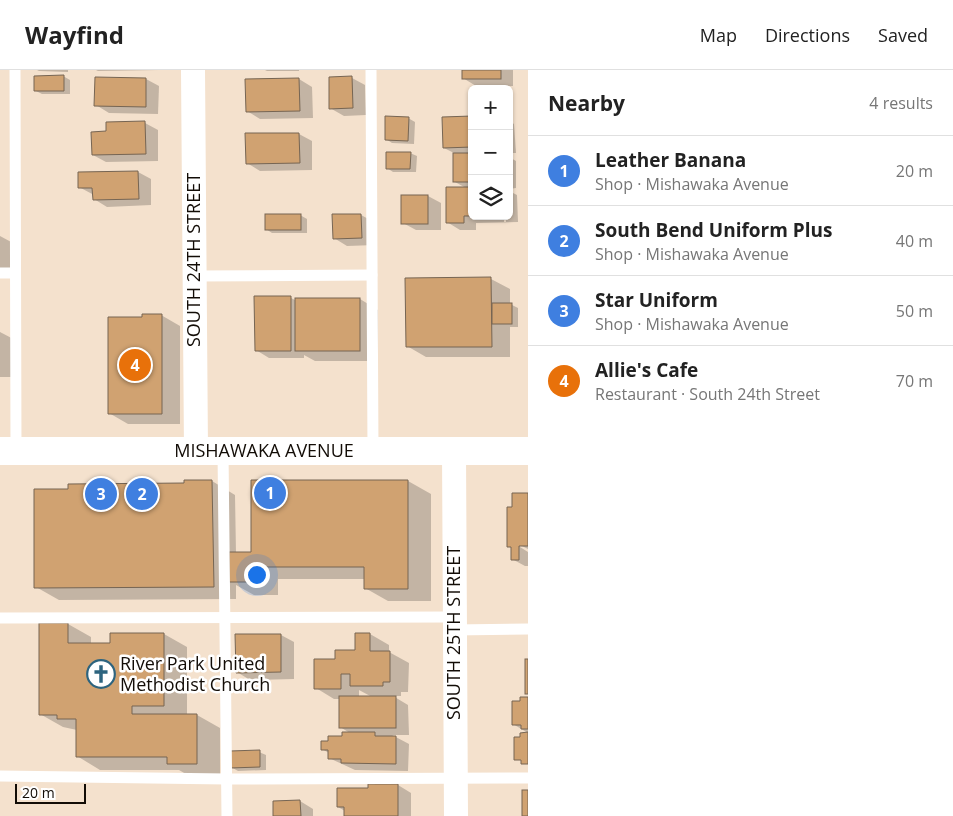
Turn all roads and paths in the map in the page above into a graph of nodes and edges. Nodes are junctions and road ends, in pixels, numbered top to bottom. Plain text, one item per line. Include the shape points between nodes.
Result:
1 (15, 70) edge
2 (193, 70) edge
3 (371, 70) edge
4 (0, 273) edge
5 (14, 273) junction
6 (372, 275) junction
7 (194, 276) junction
8 (8, 451) edge
9 (196, 451) junction
10 (223, 451) junction
11 (373, 451) junction
12 (454, 451) junction
13 (528, 451) edge
14 (0, 618) edge
15 (226, 618) junction
16 (453, 624) junction
17 (528, 629) edge
18 (0, 776) edge
19 (456, 777) junction
20 (528, 778) edge
21 (226, 779) junction
22 (226, 816) edge
23 (456, 816) edge

1 - 5 lane
2 - 7 street, SOUTH 24TH STREET
3 - 6 lane
4 - 5 lane
5 - 8 lane
6 - 7 lane
6 - 11 lane
7 - 9 street, SOUTH 24TH STREET
8 - 9 main road, MISHAWAKA AVENUE
9 - 10 main road, MISHAWAKA AVENUE
10 - 11 main road, MISHAWAKA AVENUE
10 - 15 lane
11 - 12 main road, MISHAWAKA AVENUE
12 - 13 main road, MISHAWAKA AVENUE
12 - 16 street, SOUTH 25TH STREET
14 - 15 lane
15 - 16 lane
15 - 21 lane
16 - 17 lane
16 - 19 street, SOUTH 25TH STREET
18 - 21 lane
19 - 20 lane
19 - 21 lane
19 - 23 street, SOUTH 25TH STREET
21 - 22 lane

